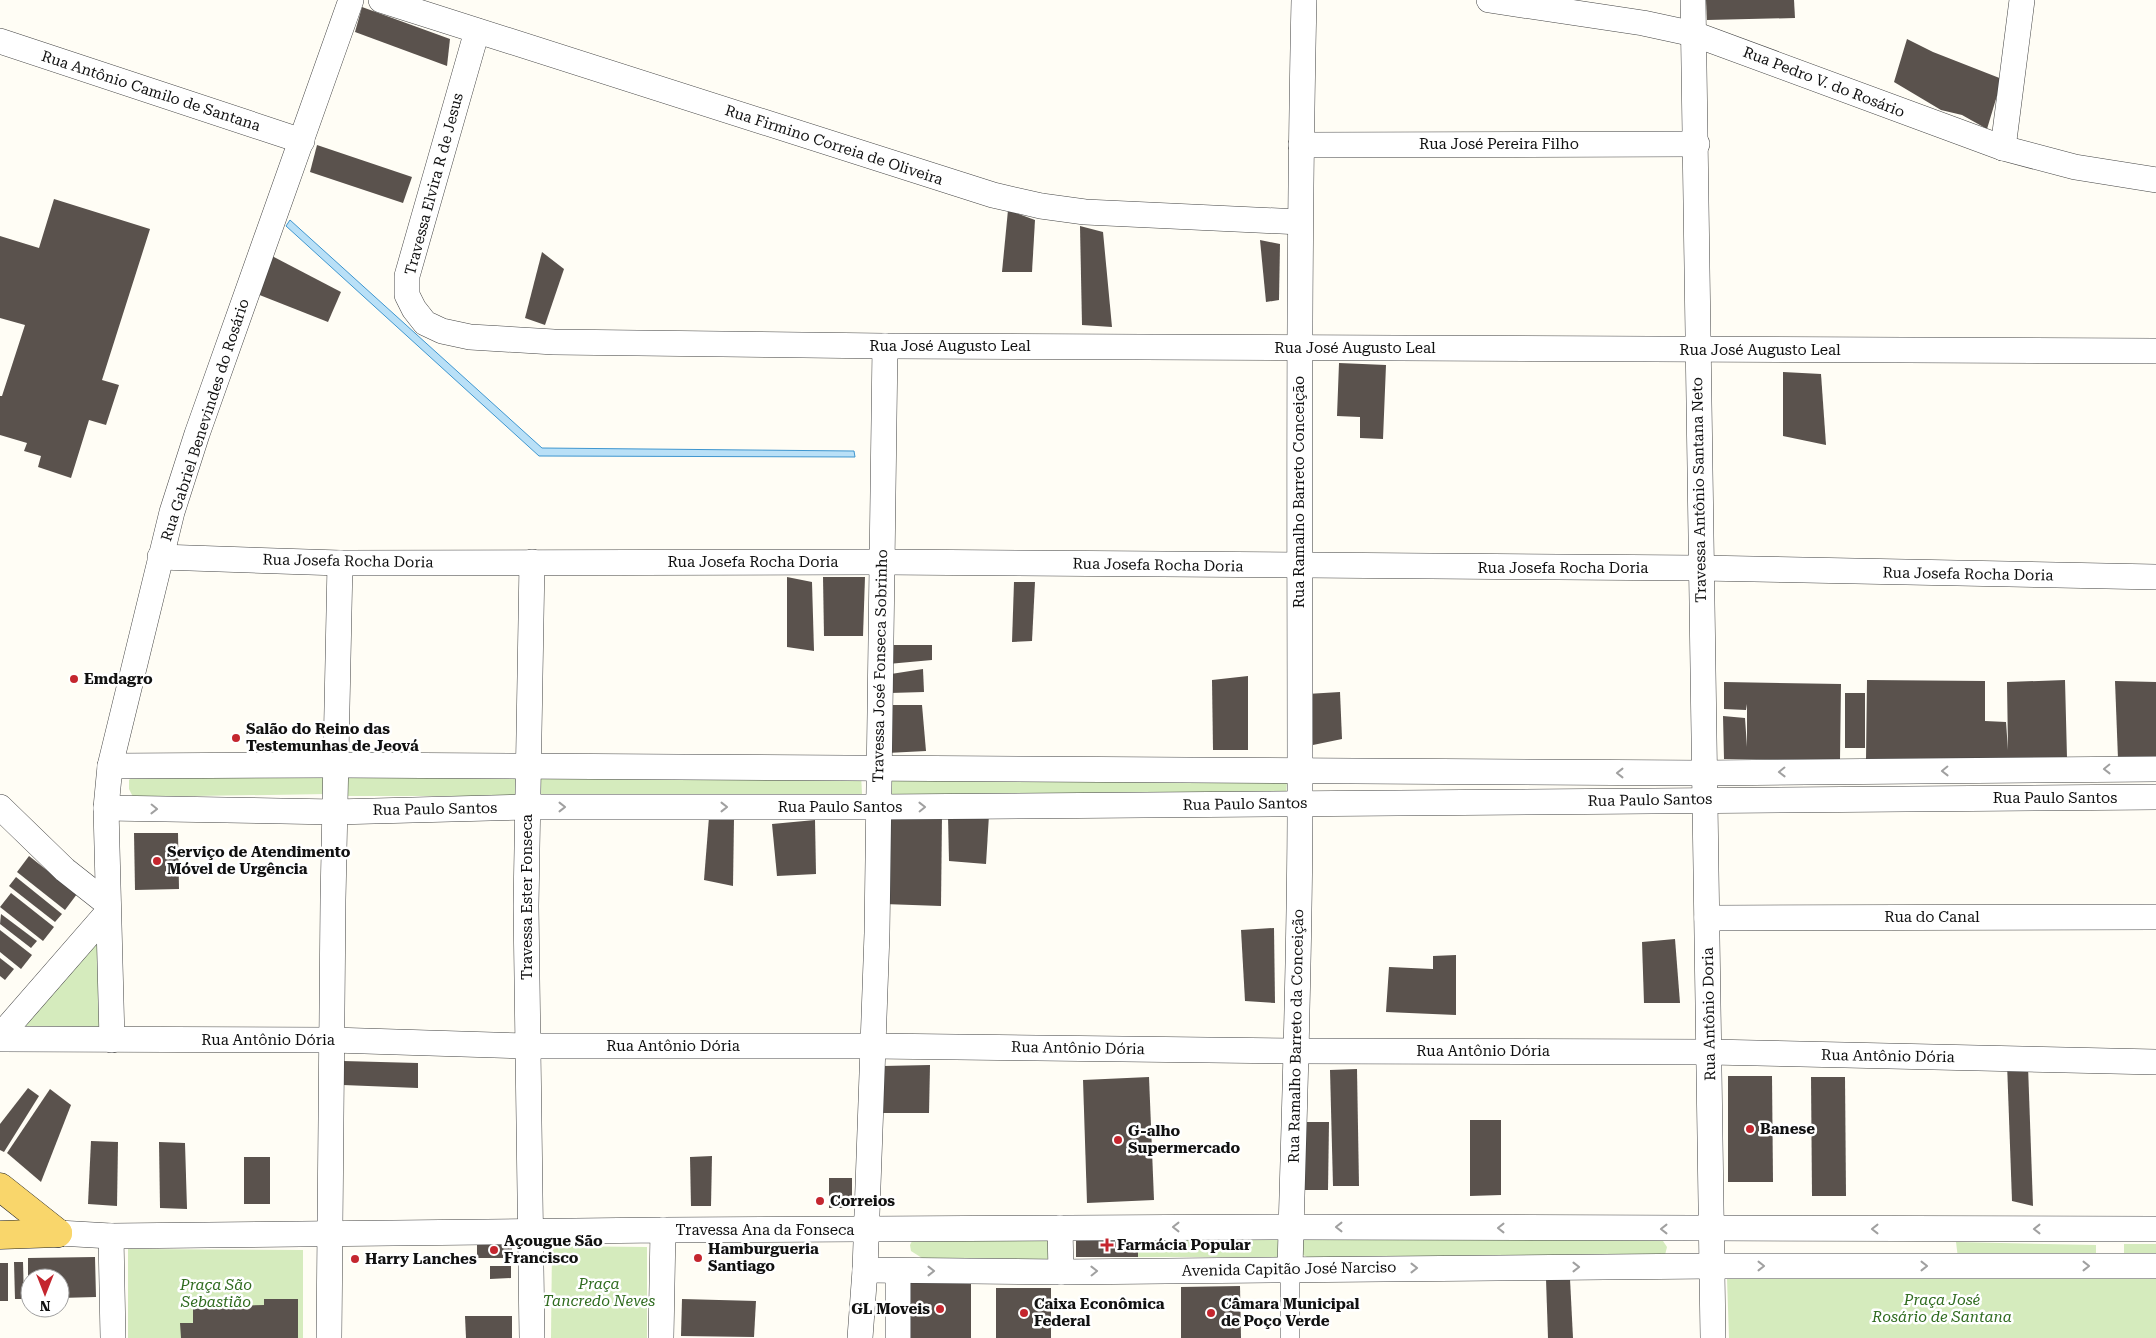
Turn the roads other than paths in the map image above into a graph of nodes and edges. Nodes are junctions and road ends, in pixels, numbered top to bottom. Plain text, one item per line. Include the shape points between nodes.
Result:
1 (351, 0) edge
2 (381, 0) edge
3 (1304, 0) edge
4 (1489, 0) edge
5 (1693, 0) edge
6 (2022, 0) edge
7 (477, 31) junction
8 (1694, 34) junction
9 (0, 41) edge
10 (302, 141) junction
11 (1697, 144) junction
12 (1301, 145) junction
13 (2003, 148) junction
14 (2156, 180) edge
15 (1300, 222) junction
16 (554, 342) joint
17 (885, 346) junction
18 (1299, 347) junction
19 (1697, 350) junction
20 (2156, 351) edge
21 (160, 557) junction
22 (532, 562) junction
23 (881, 562) junction
24 (340, 563) junction
25 (1299, 566) junction
26 (1700, 568) junction
27 (2156, 577) edge
28 (336, 764) junction
29 (110, 766) junction
30 (529, 766) junction
31 (879, 768) junction
32 (2156, 769) edge
33 (1299, 771) junction
34 (1704, 773) junction
35 (2156, 797) edge
36 (1705, 799) junction
37 (1300, 803) junction
38 (0, 807) edge
39 (528, 807) junction
40 (879, 807) junction
41 (106, 808) junction
42 (335, 812) junction
43 (108, 908) junction
44 (2156, 917) edge
45 (1708, 918) junction
46 (0, 1036) edge
47 (0, 1039) edge
48 (112, 1040) junction
49 (332, 1040) junction
50 (528, 1046) junction
51 (872, 1046) junction
52 (1297, 1050) junction
53 (1710, 1052) junction
54 (2156, 1062) edge
55 (0, 1186) edge
56 (1291, 1227) junction
57 (1060, 1228) junction
58 (866, 1229) junction
59 (1712, 1229) junction
60 (2112, 1229) junction
61 (2156, 1229) edge
62 (663, 1230) junction
63 (530, 1231) junction
64 (331, 1233) junction
65 (0, 1234) edge
66 (58, 1234) junction
67 (111, 1236) junction
68 (1712, 1266) junction
69 (2113, 1266) junction
70 (2156, 1266) edge
71 (1290, 1269) junction
72 (865, 1270) junction
73 (898, 1271) junction
74 (1060, 1272) junction
75 (113, 1338) edge
76 (329, 1338) edge
77 (532, 1338) edge
78 (661, 1338) edge
79 (860, 1338) edge
80 (898, 1338) edge
81 (1290, 1338) edge
82 (1712, 1338) edge

1 - 10 street, Rua Gabriel Benevindes do Rosário
2 - 7 street, Rua Firmino Correia de Oliveira
3 - 12 street, Rua Ramalho Barreto Conceição
4 - 8 street, Rua Pedro V. do Rosário via 1643,23
5 - 8 street, Travessa Antônio Santana Neto
6 - 13 street
7 - 15 street, Rua Firmino Correia de Oliveira via 993,195 1085,212
7 - 16 street, Travessa Elvira R de Jesus via 412,253 407,276 408,295 425,323 442,331 470,337
8 - 11 street, Travessa Antônio Santana Neto
8 - 13 street, Rua Pedro V. do Rosário
9 - 10 street, Rua Antônio Camilo de Santana
10 - 21 street, Rua Gabriel Benevindes do Rosário via 197,434
11 - 12 street, Rua José Pereira Filho
11 - 19 street, Travessa Antônio Santana Neto
12 - 15 street, Rua Ramalho Barreto Conceição
13 - 14 street, Rua Pedro V. do Rosário via 2075,167
15 - 18 street, Rua Ramalho Barreto Conceição
16 - 17 street, Rua José Augusto Leal
17 - 18 street, Rua José Augusto Leal
17 - 23 street, Travessa José Fonseca Sobrinho
18 - 19 street, Rua José Augusto Leal
18 - 25 street, Rua Ramalho Barreto Conceição
19 - 20 street, Rua José Augusto Leal
19 - 26 street, Travessa Antônio Santana Neto
21 - 24 street, Rua Josefa Rocha Doria
21 - 29 street, Rua Gabriel Benevindes do Rosário
22 - 23 street, Rua Josefa Rocha Doria
22 - 24 street, Rua Josefa Rocha Doria
22 - 30 street, Travessa Ester Fonseca
23 - 25 street, Rua Josefa Rocha Doria
23 - 31 street, Travessa José Fonseca Sobrinho
24 - 28 street
25 - 26 street, Rua Josefa Rocha Doria
25 - 33 street, Rua Ramalho Barreto Conceição
26 - 27 street, Rua Josefa Rocha Doria
26 - 34 street, Travessa Antônio Santana Neto
28 - 29 street, Rua Paulo Santos
28 - 30 street, Rua Paulo Santos
28 - 42 street
29 - 41 street, Rua Gabriel Benevindes do Rosário
30 - 31 street, Rua Paulo Santos
30 - 39 street, Travessa Ester Fonseca
31 - 33 street, Rua Paulo Santos
31 - 40 street, Travessa José Fonseca Sobrinho
32 -> 34 street, Rua Paulo Santos
34 -> 33 street, Rua Paulo Santos
33 - 37 street, Rua Ramalho Barreto Conceição
34 - 36 street, Travessa Antônio Santana Neto
35 - 36 street, Rua Paulo Santos
36 - 37 street, Rua Paulo Santos
36 - 45 street, Rua Antônio Doria
40 -> 37 street, Rua Paulo Santos
37 - 52 street, Rua Ramalho Barreto da Conceição
38 - 43 street
39 -> 40 street, Rua Paulo Santos
39 - 42 street, Rua Paulo Santos
39 - 50 street, Travessa Ester Fonseca
40 - 51 street, Travessa José Fonseca Sobrinho
41 -> 42 street, Rua Paulo Santos
41 - 43 street, Rua Gabriel Benevindes do Rosário
42 - 49 street
43 - 46 street
43 - 48 street, Rua Gabriel Benevindes do Rosário
44 - 45 street, Rua do Canal
45 - 53 street, Rua Antônio Doria
47 - 48 street, Rua Antônio Dória
48 - 49 street, Rua Antônio Dória
49 - 50 street, Rua Antônio Dória
49 - 64 street
50 - 51 street, Rua Antônio Dória
50 - 63 street, Travessa Ester Fonseca
51 - 52 street, Rua Antônio Dória
51 - 58 street, Travessa José Fonseca Sobrinho
52 - 53 street, Rua Antônio Dória
52 - 56 street, Rua Ramalho Barreto da Conceição
53 - 54 street, Rua Antônio Dória
53 - 59 street, Rua Antônio Doria
55 - 66 main road
56 -> 57 street
59 -> 56 street
56 - 71 street, Rua Ramalho Barreto da Conceição
57 - 58 street
57 - 74 street
58 - 62 street, Travessa Ana da Fonseca
58 - 72 street, Travessa José Fonseca Sobrinho
60 -> 59 street
59 - 68 street
60 - 61 street
60 - 69 street
62 - 63 street
62 - 78 street
63 - 64 street
63 - 77 street
64 - 67 street
64 - 76 street
65 - 66 main road
66 - 67 street
67 - 75 street
68 -> 69 street, Avenida Capitão José Narciso
71 -> 68 street, Avenida Capitão José Narciso
68 - 82 street
69 - 70 street, Avenida Capitão José Narciso
74 -> 71 street, Avenida Capitão José Narciso
71 - 81 street
72 - 73 street, Avenida Capitão José Narciso
72 - 79 street, Travessa José Fonseca Sobrinho
73 -> 74 street, Avenida Capitão José Narciso
73 - 80 street

